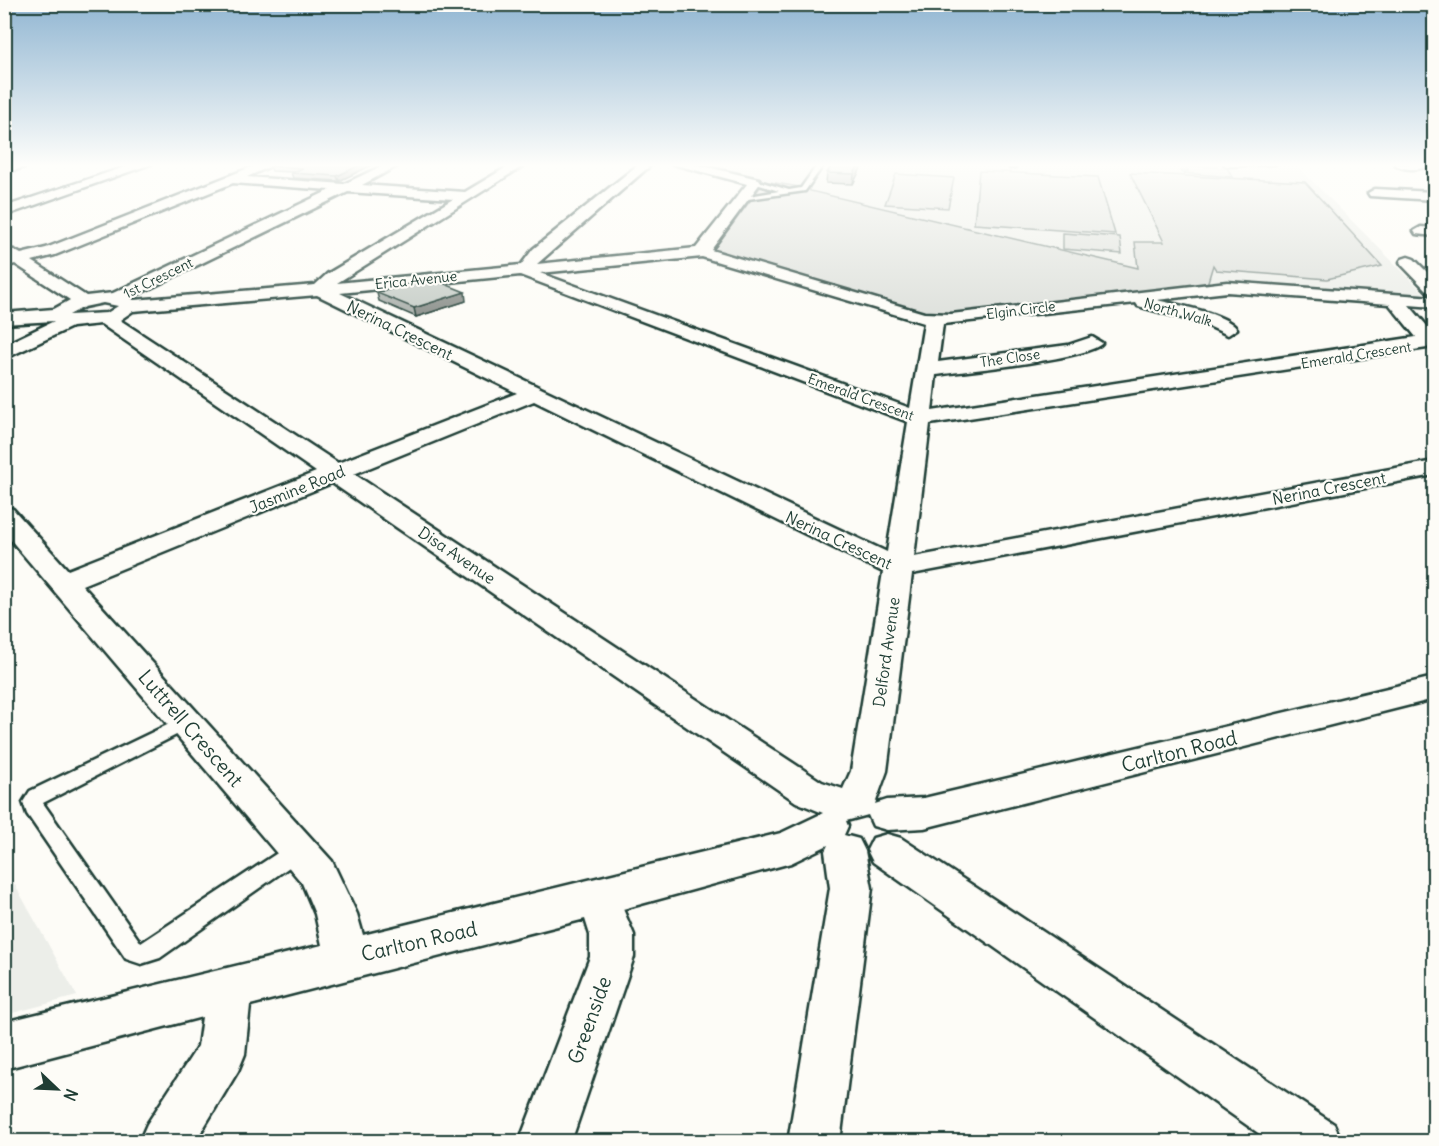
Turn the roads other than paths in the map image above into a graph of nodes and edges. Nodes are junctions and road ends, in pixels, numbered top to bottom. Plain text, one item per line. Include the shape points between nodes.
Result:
1 (136, 217) edge
2 (287, 217) edge
3 (433, 217) edge
4 (580, 217) edge
5 (727, 217) edge
6 (4, 250) edge
7 (703, 252) junction
8 (12, 261) edge
9 (1408, 262) dead end
10 (527, 269) junction
11 (1434, 288) edge
12 (321, 290) junction
13 (1127, 297) junction
14 (1394, 299) junction
15 (1434, 302) edge
16 (108, 306) junction
17 (64, 317) junction
18 (4, 319) edge
19 (934, 320) junction
20 (1228, 329) dead end
21 (1092, 343) dead end
22 (4, 353) edge
23 (927, 370) junction
24 (532, 394) junction
25 (920, 419) junction
26 (1434, 468) edge
27 (336, 473) junction
28 (4, 515) edge
29 (898, 568) junction
30 (63, 582) junction
31 (1434, 688) edge
32 (186, 722) junction
33 (861, 825) junction
34 (298, 850) junction
35 (598, 898) junction
36 (347, 958) junction
37 (229, 989) junction
38 (4, 1046) edge
39 (165, 1142) edge
40 (545, 1142) edge
41 (814, 1142) edge
42 (1316, 1142) edge

1 - 8 street via 50,252
2 - 16 street, 1st Crescent
3 - 12 street via 333,278
4 - 10 street via 538,252
5 - 7 street
6 - 8 street, Disa Avenue
7 - 10 street, Erica Avenue
7 - 19 street, Elgin Circle
8 - 16 street, Disa Avenue
9 - 11 street
10 - 12 street, Erica Avenue
10 - 25 street, Emerald Crescent via 527,274
12 - 16 street, Erica Avenue
12 - 24 street, Nerina Crescent
13 - 14 street, Elgin Circle via 1235,287
13 - 19 street, Elgin Circle
13 - 20 street, North Walk via 1210,320
14 - 15 street, Elgin Circle
14 - 25 street, Emerald Crescent via 1425,334 1426,339 1420,344
16 - 17 street, Erica Avenue
16 - 17 street, 1st Crescent
16 - 27 street, Disa Avenue
17 - 18 street
17 - 22 street, 1st Crescent
19 - 23 street, Delford Avenue
21 - 23 street, The Close via 1071,350
23 - 25 street, Delford Avenue
24 - 27 street, Jasmine Road
24 - 29 street, Nerina Crescent
25 - 29 street, Delford Avenue
26 - 29 street, Nerina Crescent
27 - 30 street, Jasmine Road
27 - 33 street, Disa Avenue
28 - 30 street, Luttrell Crescent
29 - 33 street, Delford Avenue
30 - 32 street, Luttrell Crescent
31 - 33 street, Carlton Road
32 - 34 street, Luttrell Crescent
32 - 34 lane via 37,796 33,802 134,952 152,951
33 - 35 street, Carlton Road
33 - 41 street, Delford Avenue
33 - 42 street, Disa Avenue
34 - 36 street, Luttrell Crescent via 318,873 328,895
35 - 36 street, Carlton Road
35 - 40 street, Greenside via 610,927 612,957
36 - 37 street, Carlton Road
37 - 38 street, Carlton Road
37 - 39 street via 220,1054

